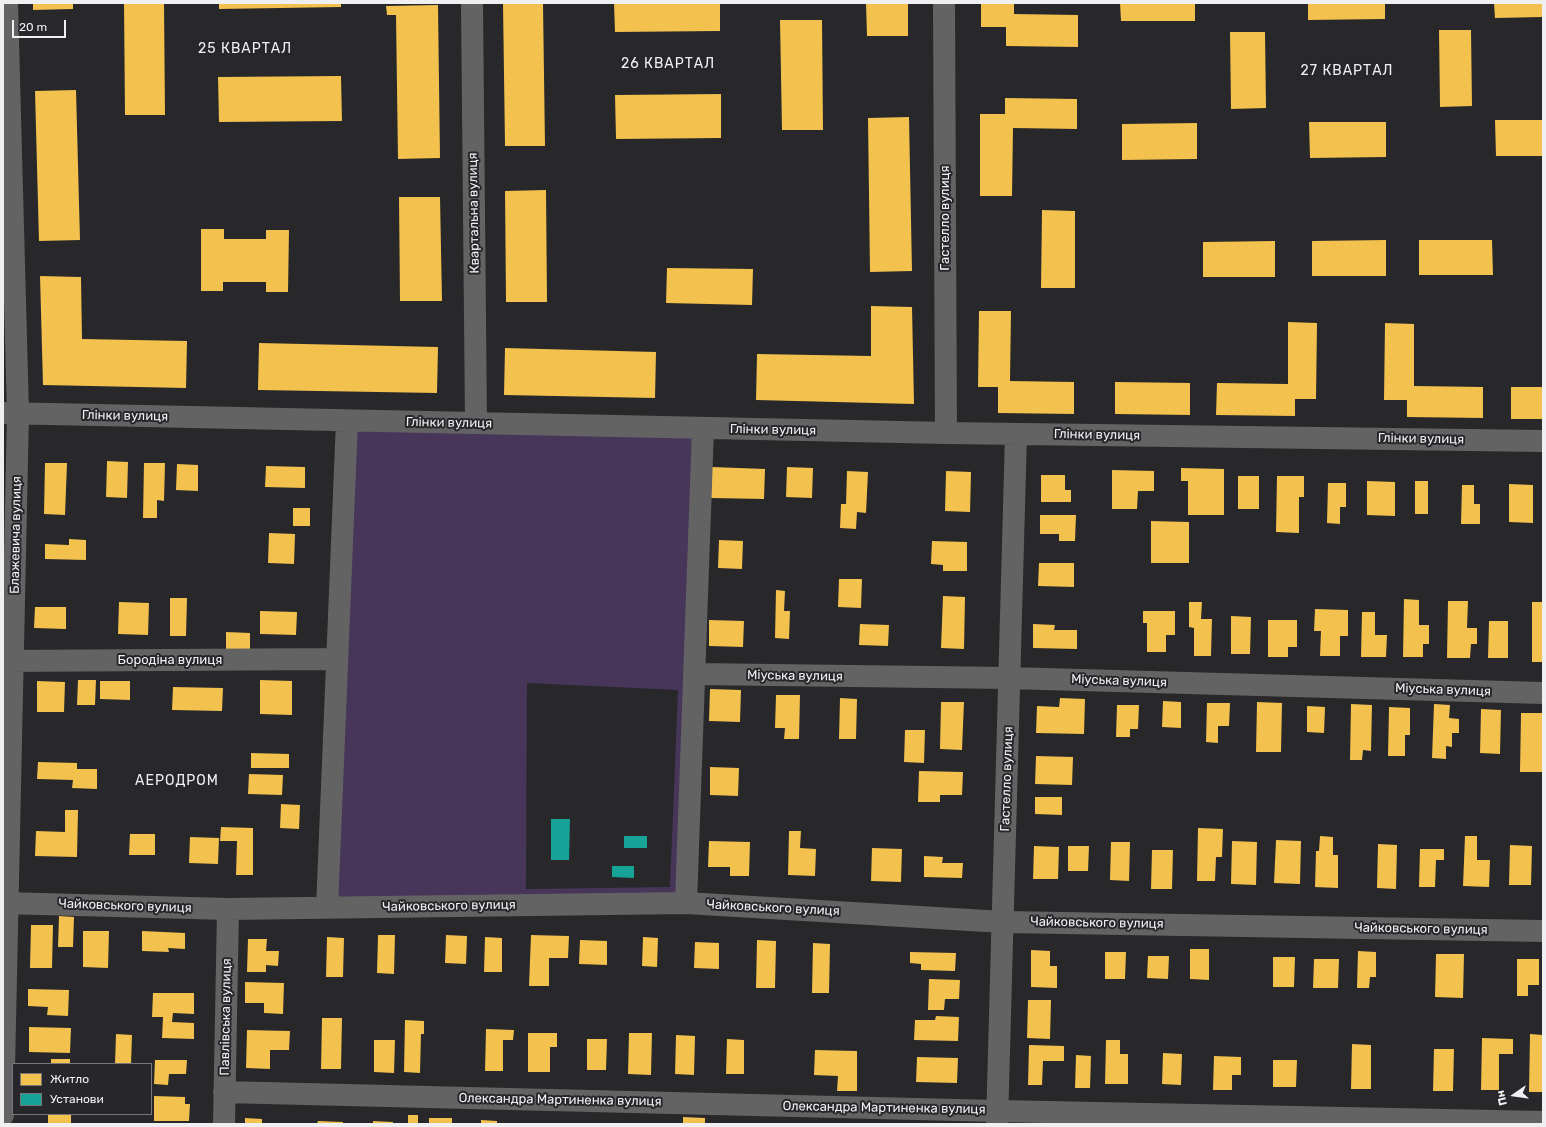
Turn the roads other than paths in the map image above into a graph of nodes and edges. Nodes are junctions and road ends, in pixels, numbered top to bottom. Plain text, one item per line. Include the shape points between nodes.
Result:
1 (7, 3) edge
2 (472, 3) edge
3 (944, 3) edge
4 (11, 413) edge
5 (347, 421) junction
6 (476, 423) junction
7 (703, 428) junction
8 (946, 433) junction
9 (1016, 434) junction
10 (1543, 441) edge
11 (336, 659) junction
12 (8, 661) edge
13 (695, 674) junction
14 (1009, 678) junction
15 (1543, 692) edge
16 (5, 903) edge
17 (686, 903) junction
18 (327, 908) junction
19 (228, 909) junction
20 (1003, 922) junction
21 (1543, 931) edge
22 (224, 1092) junction
23 (3, 1114) edge
24 (997, 1117) edge
25 (1543, 1122) edge
26 (224, 1124) edge

1 - 4 street, Блажевича вулиця
2 - 6 street, Квартальна вулиця
3 - 8 street, Гастелло вулиця
4 - 5 street, Глінки вулиця
4 - 12 street, Блажевича вулиця
5 - 6 street, Глінки вулиця
5 - 11 street
6 - 7 street, Глінки вулиця
7 - 8 street, Глінки вулиця
7 - 13 street
8 - 9 street, Глінки вулиця
9 - 10 street, Глінки вулиця
9 - 14 street, Гастелло вулиця
11 - 12 street, Бородіна вулиця
11 - 18 street
12 - 16 street, Блажевича вулиця
13 - 14 street, Міуська вулиця
13 - 17 street
14 - 15 street, Міуська вулиця
14 - 20 street, Гастелло вулиця
16 - 19 street, Чайковського вулиця
16 - 23 street, Блажевича вулиця
17 - 18 street, Чайковського вулиця
17 - 20 street, Чайковського вулиця
18 - 19 street, Чайковського вулиця
19 - 22 street, Павлівська вулиця
20 - 21 street, Чайковського вулиця
20 - 24 street, Гастелло вулиця
22 - 24 street, Олександра Мартиненка вулиця
22 - 26 street, Павлівська вулиця
24 - 25 street, Олександра Мартиненка вулиця

